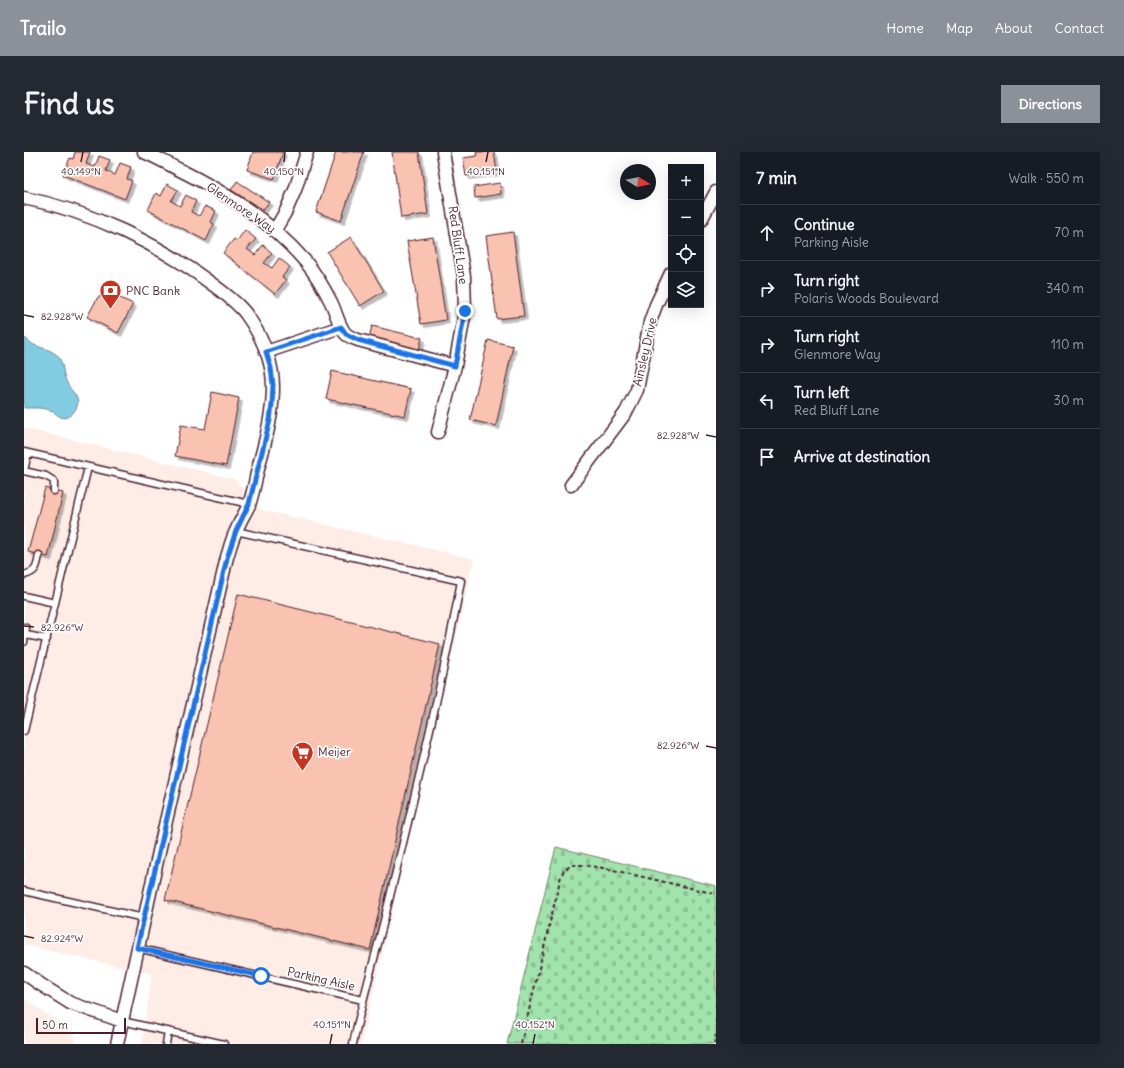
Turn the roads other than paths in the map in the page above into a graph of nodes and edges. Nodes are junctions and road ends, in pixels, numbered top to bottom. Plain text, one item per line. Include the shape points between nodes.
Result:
1 (307, 152) edge
2 (444, 152) edge
3 (150, 153) edge
4 (716, 192) edge
5 (24, 198) edge
6 (704, 214) edge
7 (275, 230) junction
8 (668, 279) edge
9 (341, 327) junction
10 (266, 352) junction
11 (455, 366) junction
12 (438, 432) dead end
13 (26, 453) edge
14 (88, 467) junction
15 (571, 485) dead end
16 (54, 490) dead end
17 (249, 504) junction
18 (236, 531) junction
19 (39, 555) dead end
20 (24, 575) edge
21 (24, 596) edge
22 (56, 604) junction
23 (24, 627) edge
24 (26, 635) junction
25 (47, 639) junction
26 (24, 642) edge
27 (24, 731) edge
28 (24, 891) edge
29 (144, 918) junction
30 (137, 948) junction
31 (24, 972) edge
32 (363, 1000) junction
33 (122, 1021) junction
34 (168, 1031) junction
35 (117, 1044) edge
36 (166, 1044) edge
37 (224, 1044) edge
38 (353, 1044) edge

1 - 7 street via 295,190
2 - 11 street, Red Bluff Lane via 464,276 465,311
3 - 7 street, Glenmore Way via 226,195
4 - 6 street
5 - 10 street via 107,225 140,240 203,277 232,299 245,313 256,329
7 - 9 street, Glenmore Way via 319,281
8 - 15 street, Ainsley Drive via 650,322 637,390 626,412
9 - 10 street
9 - 11 street, Glenmore Way via 346,334 358,340
10 - 17 street via 273,385 272,405
11 - 12 street, Red Bluff Lane
13 - 14 lane
13 - 16 lane via 24,470 54,481
14 - 17 lane
14 - 22 lane
17 - 18 street
18 - 29 street via 227,558
18 - 32 lane via 462,581 394,882
19 - 20 lane via 37,567 31,574
21 - 22 lane
22 - 25 lane
23 - 24 lane
24 - 25 lane
24 - 26 lane
25 - 27 lane
28 - 29 lane
29 - 30 street
30 - 32 lane, Parking Aisle
30 - 33 street
31 - 33 street via 70,1003
32 - 38 lane, Parking Aisle
33 - 34 lane
33 - 35 street
34 - 36 lane
34 - 37 lane

